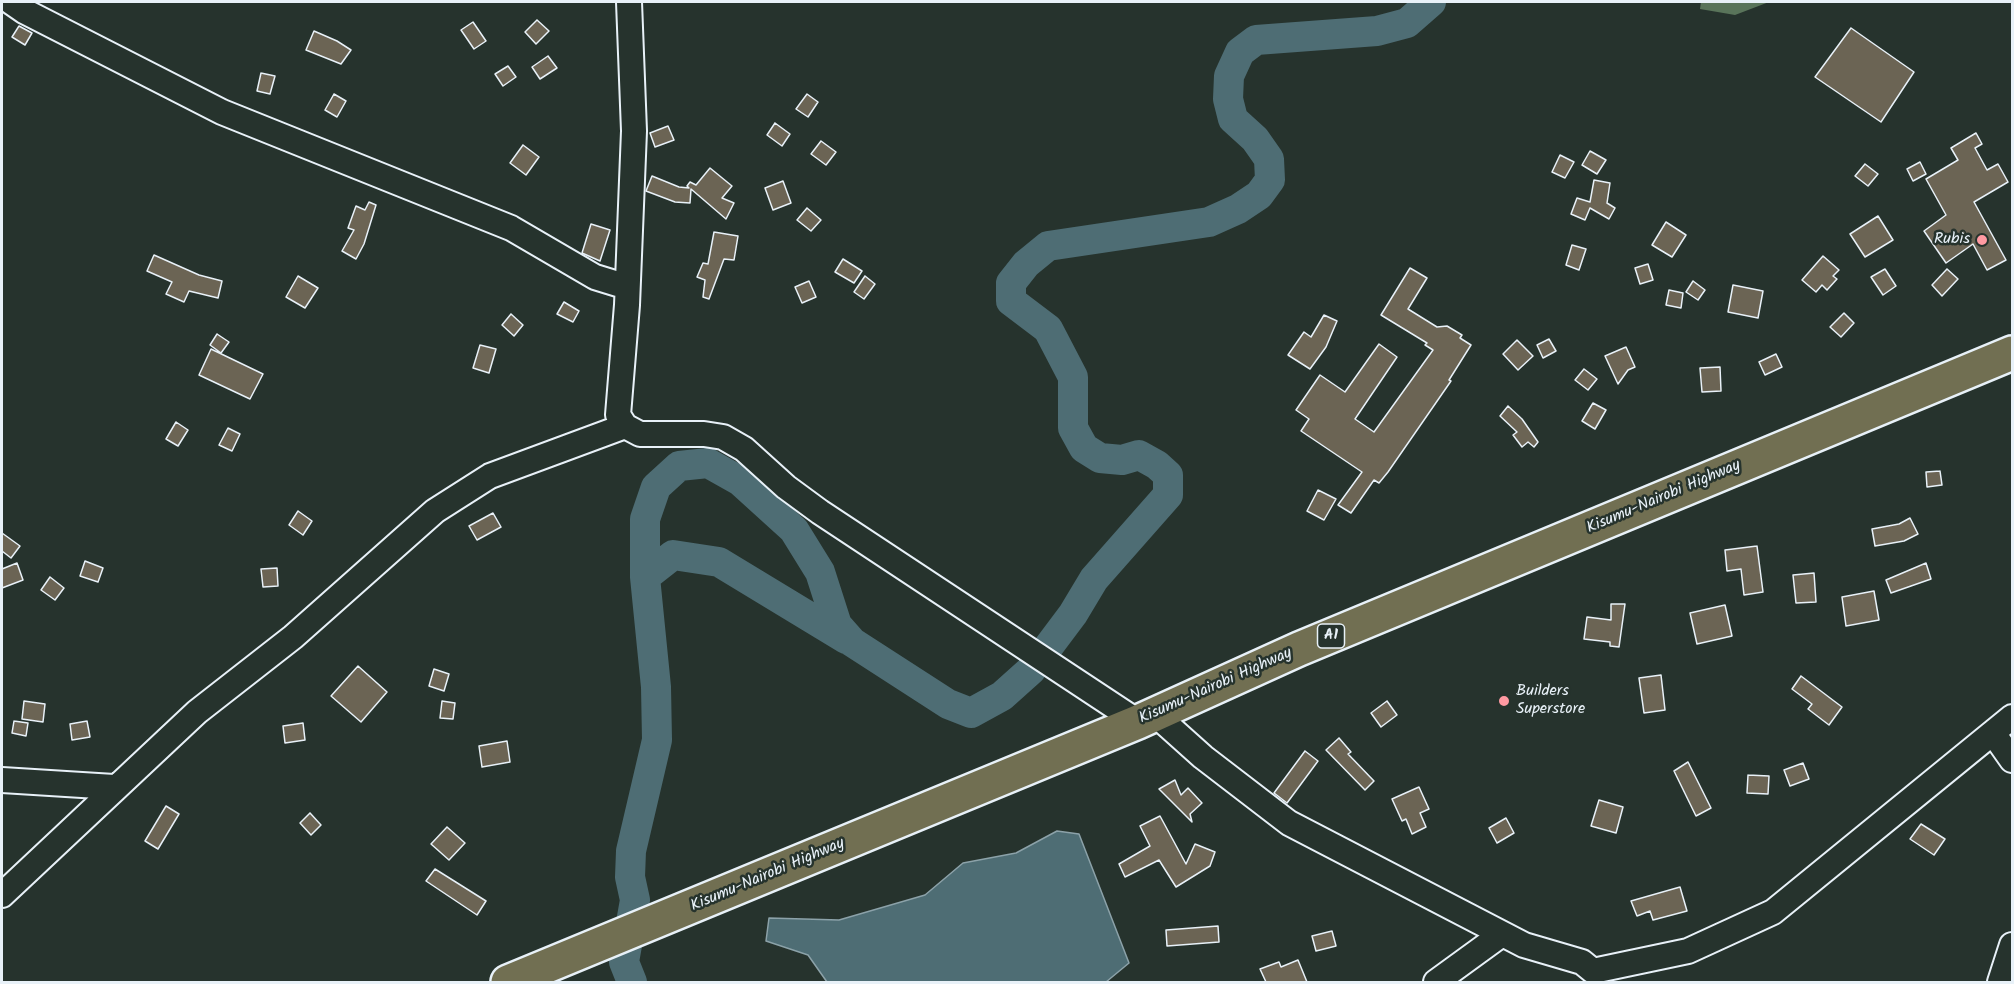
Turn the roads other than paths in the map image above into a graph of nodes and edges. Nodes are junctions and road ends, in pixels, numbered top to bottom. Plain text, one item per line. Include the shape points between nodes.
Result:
1 (11, 2) edge
2 (629, 2) edge
3 (621, 285) dead end
4 (2013, 353) edge
5 (625, 426) junction
6 (2013, 717) edge
7 (1147, 718) junction
8 (1993, 733) junction
9 (2013, 760) edge
10 (2, 780) edge
11 (114, 787) junction
12 (2, 896) edge
13 (1502, 934) junction
14 (2013, 945) edge
15 (1594, 977) edge
16 (508, 982) edge
17 (1436, 982) edge
18 (2000, 982) edge

1 - 3 street via 222,112 511,228 596,277
2 - 5 street via 634,143 618,404 618,415
4 - 7 highway, Kisumu-Nairobi Highway / A1 via 1310,645
5 - 7 street via 640,434 704,434 734,443 820,512 1009,638
5 - 11 street via 490,476 435,511 293,638 196,712
6 - 8 street
7 - 13 street via 1289,823
7 - 16 highway, Kisumu-Nairobi Highway / A1
8 - 9 street
8 - 15 street via 1773,912 1689,951
10 - 11 street
11 - 12 street
13 - 15 street via 1524,945 1582,962
13 - 17 street
14 - 18 street

